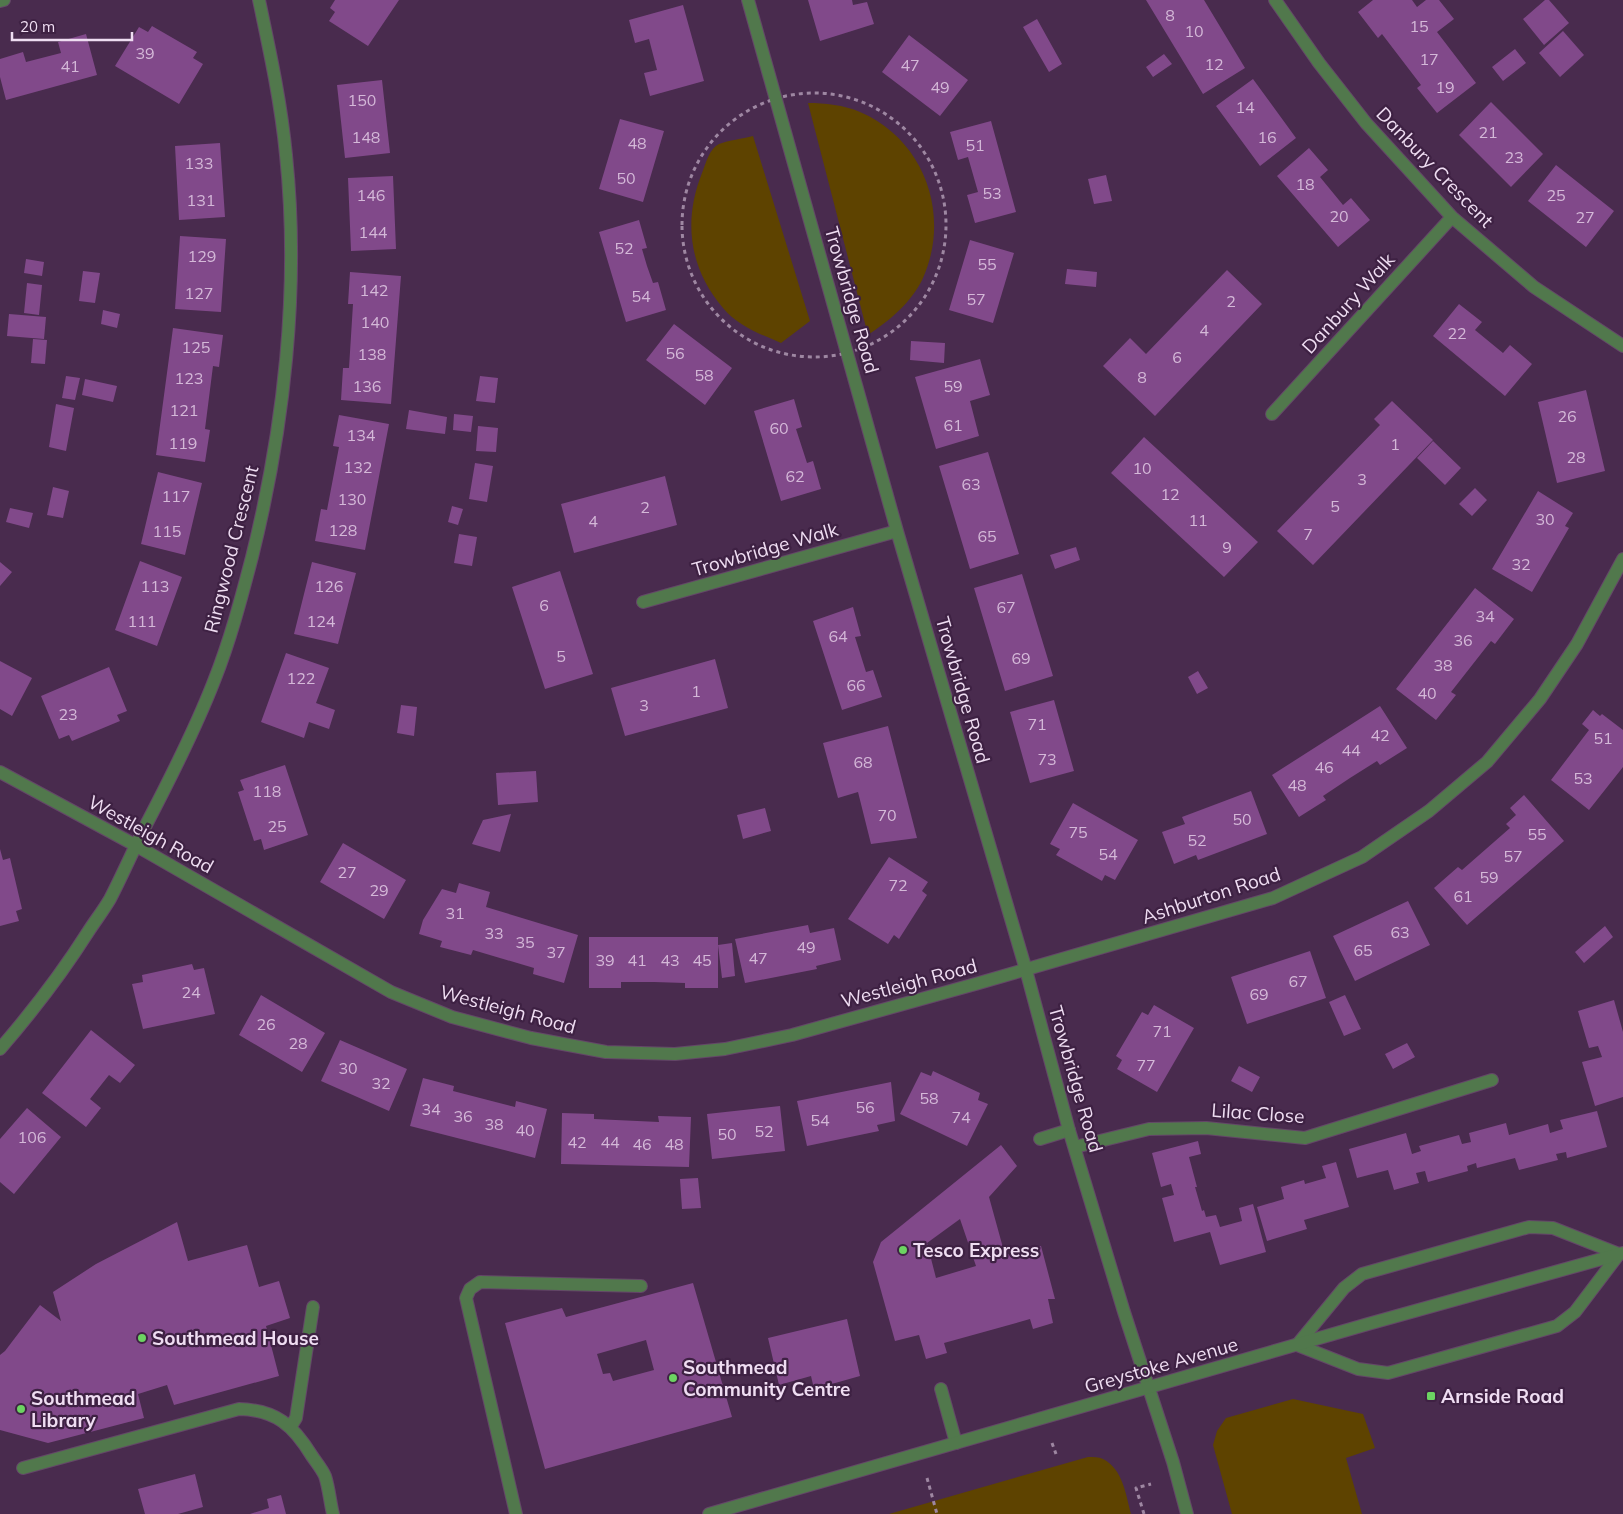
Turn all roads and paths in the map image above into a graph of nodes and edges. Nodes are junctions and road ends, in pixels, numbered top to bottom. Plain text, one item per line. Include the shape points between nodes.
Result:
1 (4, 0) edge
2 (259, 0) edge
3 (748, 0) edge
4 (1275, 0) edge
5 (0, 1) edge
6 (1452, 217) junction
7 (1623, 346) edge
8 (1272, 414) dead end
9 (897, 531) junction
10 (1623, 559) edge
11 (643, 602) dead end
12 (0, 772) edge
13 (135, 846) junction
14 (1026, 970) junction
15 (0, 1049) edge
16 (1492, 1080) dead end
17 (1069, 1130) junction
18 (1040, 1139) dead end
19 (1075, 1147) junction
20 (1621, 1253) edge
21 (641, 1286) dead end
22 (313, 1307) dead end
23 (1297, 1345) junction
24 (1148, 1388) junction
25 (942, 1389) dead end
26 (291, 1426) junction
27 (956, 1443) junction
28 (920, 1454) junction
29 (23, 1468) dead end
30 (1136, 1488) dead end
31 (333, 1514) edge
32 (516, 1514) edge
33 (709, 1514) edge
34 (937, 1514) edge
35 (1144, 1514) edge
36 (1187, 1514) edge

1 - 5 street
2 - 13 street, Ringwood Crescent via 278,89 287,167 291,252 281,411 262,516 236,617 184,752
3 - 9 street, Trowbridge Road
4 - 6 street, Danbury Crescent via 1366,123
6 - 7 street, Danbury Crescent via 1534,286
6 - 8 street, Danbury Walk
9 - 11 street, Trowbridge Walk
9 - 14 street, Trowbridge Road
10 - 14 street, Ashburton Road via 1577,644 1540,699 1487,762 1430,811 1362,857 1273,898
12 - 13 street, Westleigh Road
13 - 14 street, Westleigh Road via 391,992 452,1017 531,1038 606,1052 674,1054 725,1050 792,1035
13 - 15 street, Ringwood Crescent via 109,900 75,953
14 - 17 street, Trowbridge Road
16 - 19 street, Lilac Close via 1305,1138 1206,1128 1149,1130
17 - 18 street
17 - 19 street, Trowbridge Road
19 - 24 street, Trowbridge Road
20 - 23 street, Greystoke Avenue
20 - 23 street via 1553,1228 1529,1227 1362,1274 1344,1288
20 - 23 street via 1575,1312 1557,1326 1388,1373 1358,1369
21 - 32 street via 480,1282 470,1289 466,1298
22 - 26 street via 296,1418
23 - 24 street, Greystoke Avenue
24 - 27 street, Greystoke Avenue
24 - 36 street
25 - 27 street
26 - 29 street via 256,1409 239,1409
26 - 31 street via 324,1476
27 - 28 street, Greystoke Avenue
28 - 33 street, Greystoke Avenue
28 - 34 path
30 - 35 path

